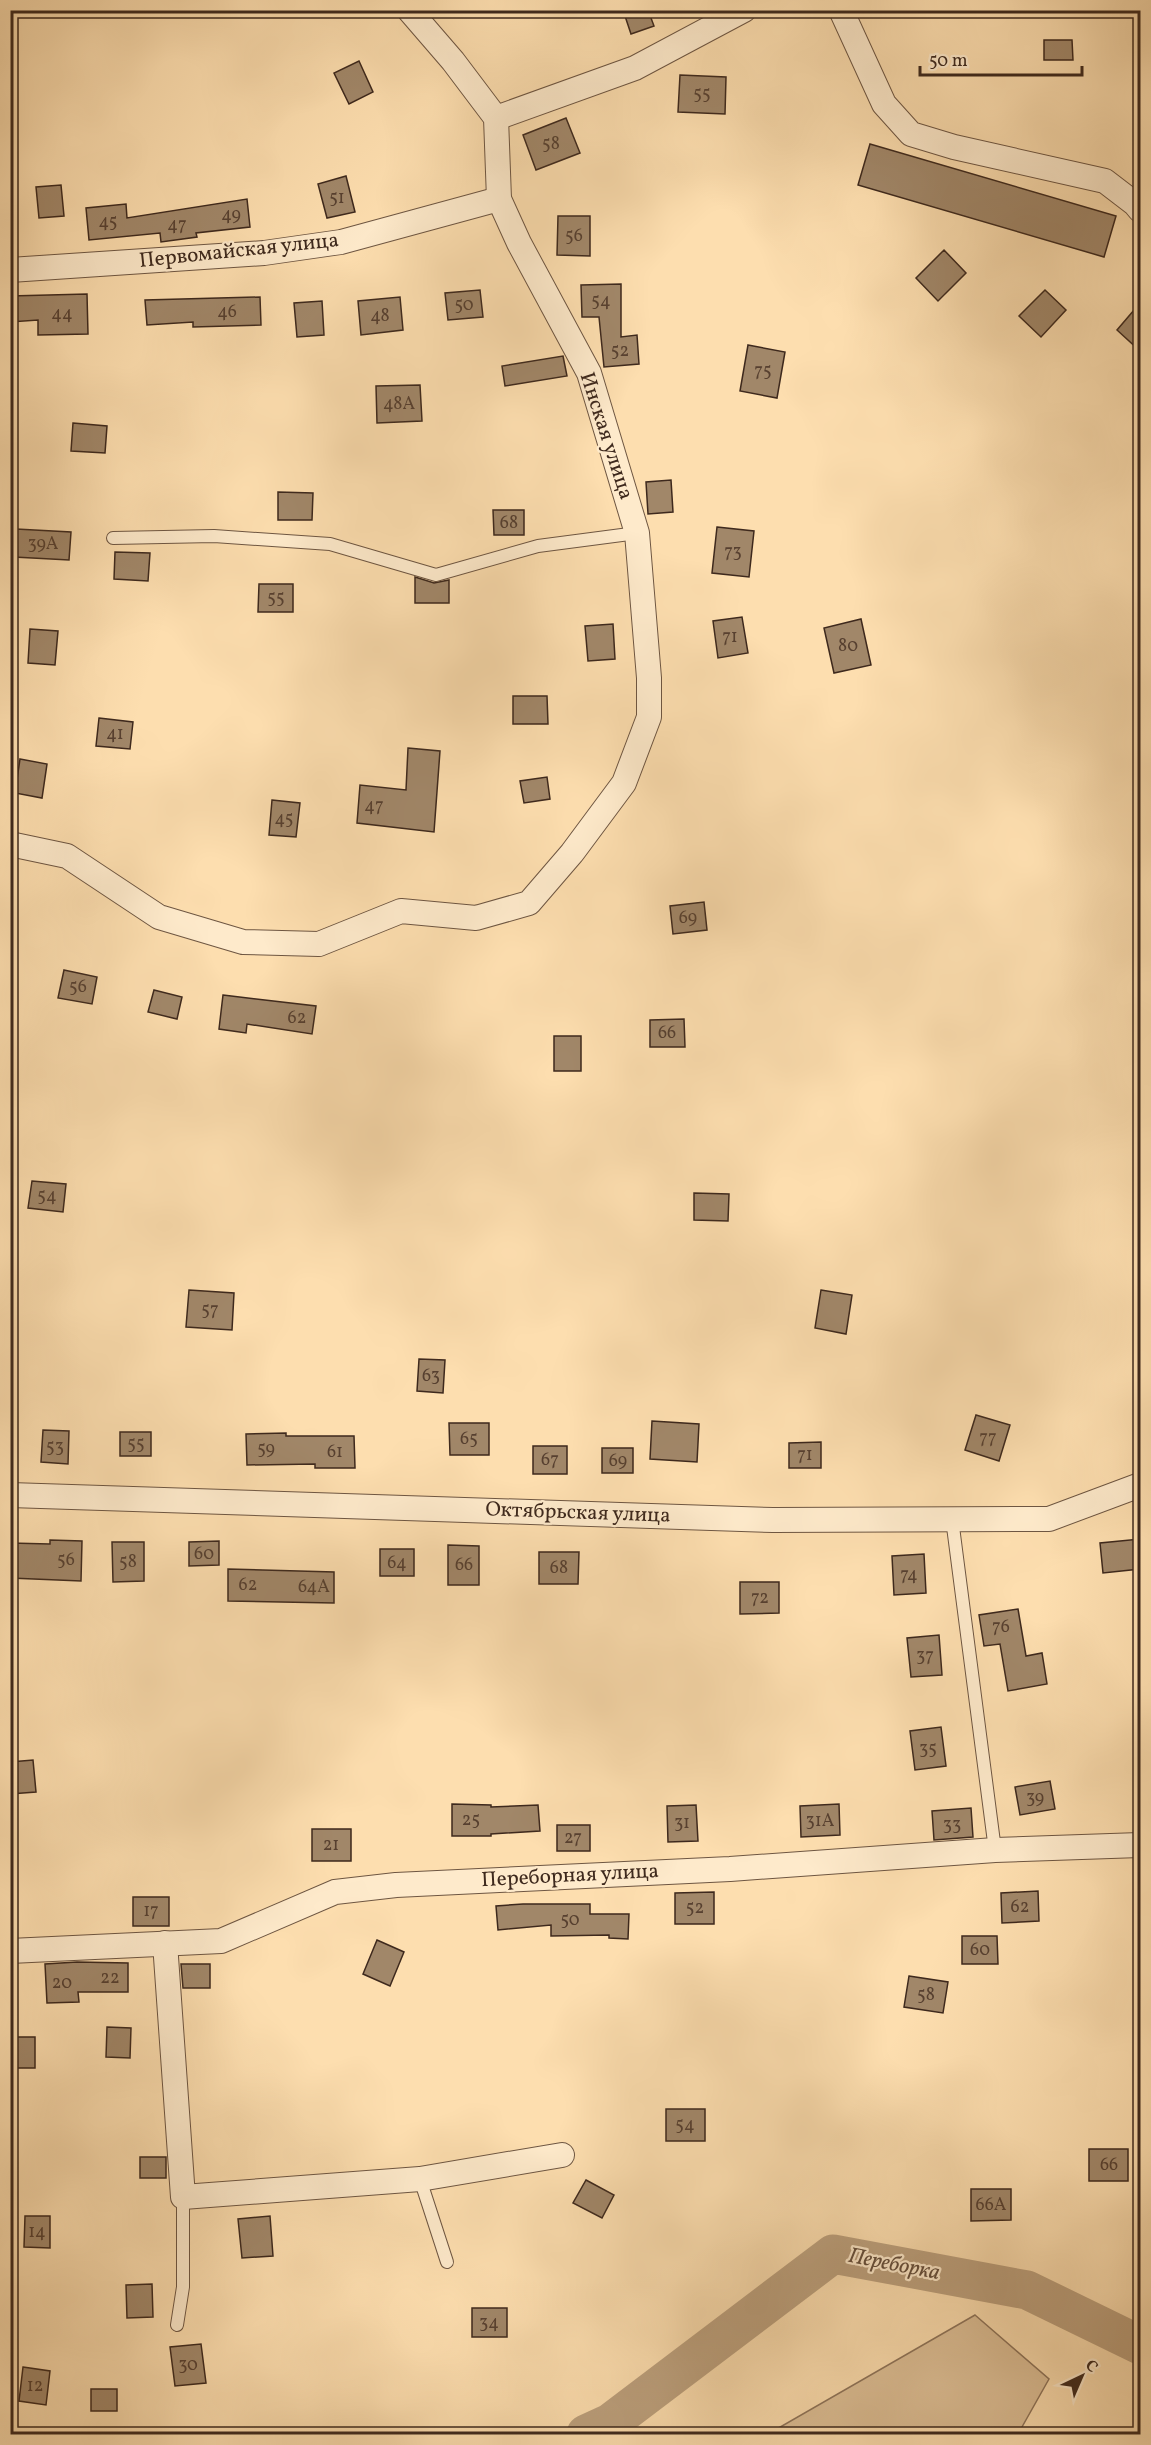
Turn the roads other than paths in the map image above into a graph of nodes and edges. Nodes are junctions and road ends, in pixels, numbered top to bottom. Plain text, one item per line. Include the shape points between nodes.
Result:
1 (410, 10) edge
2 (744, 10) edge
3 (841, 10) edge
4 (496, 118) junction
5 (499, 199) junction
6 (1140, 210) edge
7 (10, 270) edge
8 (637, 533) junction
9 (113, 538) dead end
10 (10, 844) edge
11 (1140, 1485) edge
12 (10, 1495) edge
13 (952, 1519) junction
14 (1140, 1845) edge
15 (995, 1850) junction
16 (165, 1943) junction
17 (10, 1951) edge
18 (562, 2155) dead end
19 (420, 2179) junction
20 (183, 2198) junction
21 (447, 2262) dead end
22 (177, 2325) dead end

1 - 4 street
2 - 4 street via 635,68
3 - 6 street via 884,105 911,134 1105,181
4 - 5 street, Инская улица
5 - 7 street, Первомайская улица via 330,244 264,253
5 - 8 street, Инская улица via 589,373
8 - 9 lane via 538,546 436,575 330,544 214,536
8 - 10 street, Инская улица via 649,717 624,783 529,903 476,918 401,911 319,944 243,942 159,917 67,856
11 - 13 street, Октябрьская улица via 1049,1519
12 - 13 street, Октябрьская улица via 761,1520
13 - 15 lane
14 - 15 street, Переборная улица
15 - 16 street, Переборная улица via 730,1869 396,1885 334,1892 220,1941
16 - 17 street, Переборная улица
16 - 20 street
18 - 19 street
19 - 20 street
19 - 21 lane
20 - 22 lane via 183,2287

